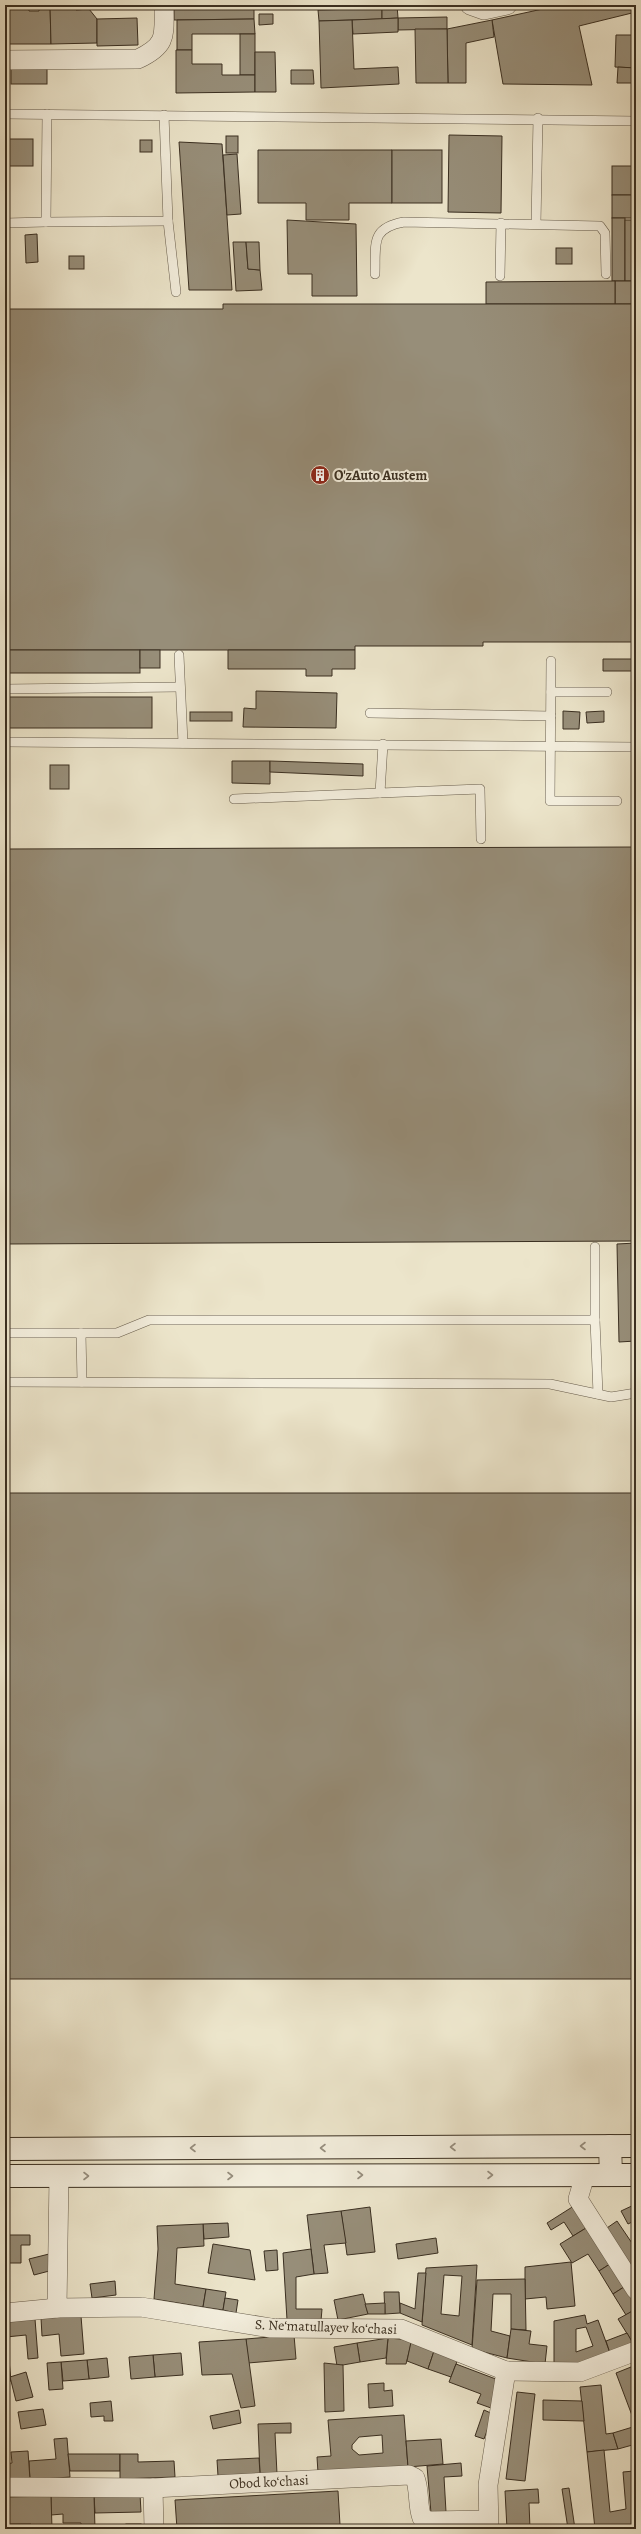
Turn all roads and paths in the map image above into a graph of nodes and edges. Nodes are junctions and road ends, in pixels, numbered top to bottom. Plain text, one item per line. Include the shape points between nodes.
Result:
1 (164, 5) edge
2 (470, 5) edge
3 (507, 5) edge
4 (5, 60) edge
5 (5, 114) edge
6 (47, 114) junction
7 (164, 114) junction
8 (538, 118) junction
9 (636, 121) edge
10 (168, 221) junction
11 (5, 222) edge
12 (46, 222) junction
13 (501, 223) junction
14 (536, 224) junction
15 (375, 274) dead end
16 (606, 274) dead end
17 (500, 276) dead end
18 (176, 292) dead end
19 (179, 655) dead end
20 (551, 661) dead end
21 (180, 687) junction
22 (5, 689) edge
23 (551, 692) junction
24 (607, 692) dead end
25 (370, 713) dead end
26 (551, 716) junction
27 (5, 742) edge
28 (183, 743) junction
29 (383, 744) junction
30 (551, 746) junction
31 (636, 747) edge
32 (380, 793) junction
33 (234, 799) dead end
34 (616, 801) dead end
35 (481, 839) dead end
36 (595, 1247) dead end
37 (595, 1320) junction
38 (5, 1333) edge
39 (81, 1333) junction
40 (5, 1382) edge
41 (82, 1382) junction
42 (636, 1393) edge
43 (598, 1394) junction
44 (610, 2146) junction
45 (636, 2146) edge
46 (5, 2149) edge
47 (585, 2175) junction
48 (611, 2175) junction
49 (636, 2175) edge
50 (5, 2176) edge
51 (59, 2176) junction
52 (636, 2290) edge
53 (57, 2308) junction
54 (5, 2313) edge
55 (636, 2351) edge
56 (506, 2371) junction
57 (5, 2487) edge
58 (153, 2488) junction
59 (488, 2524) edge
60 (154, 2529) edge

1 - 4 street via 164,38 154,52 138,59
2 - 3 street via 484,10
5 - 6 lane
6 - 7 lane
6 - 12 lane
7 - 8 lane
7 - 10 lane
8 - 9 lane
8 - 14 lane
10 - 12 lane
10 - 18 lane
11 - 12 lane
13 - 14 lane
13 - 15 lane via 404,222 389,225 380,232 376,240
13 - 17 lane
14 - 16 lane via 600,226 605,233
19 - 21 lane
20 - 23 lane
21 - 22 lane
21 - 28 lane
23 - 24 lane
23 - 26 lane
25 - 26 lane
26 - 30 lane
27 - 28 lane
28 - 29 lane
29 - 30 lane
29 - 32 lane
30 - 31 lane
30 - 34 lane via 550,800
32 - 33 lane
32 - 35 lane via 480,789
36 - 37 lane
37 - 39 lane via 149,1320 117,1333
37 - 43 lane
38 - 39 lane
39 - 41 lane
40 - 41 lane
41 - 43 lane via 550,1384
42 - 43 lane via 611,1397
44 - 45 main road
44 -> 46 main road
44 - 48 main road
47 - 48 main road
51 -> 47 main road
47 - 52 street via 578,2199
48 - 49 main road
50 - 51 main road
51 - 53 street
53 - 54 street, S. Neʻmatullayev koʻchasi
53 - 56 street, S. Neʻmatullayev koʻchasi via 141,2307 271,2328 401,2329
55 - 56 street, S. Neʻmatullayev koʻchasi via 580,2372
56 - 59 street via 488,2485
57 - 58 street, Obod koʻchasi
58 - 59 street, Obod koʻchasi via 409,2475 418,2483 419,2510 422,2518 429,2521
58 - 60 street

